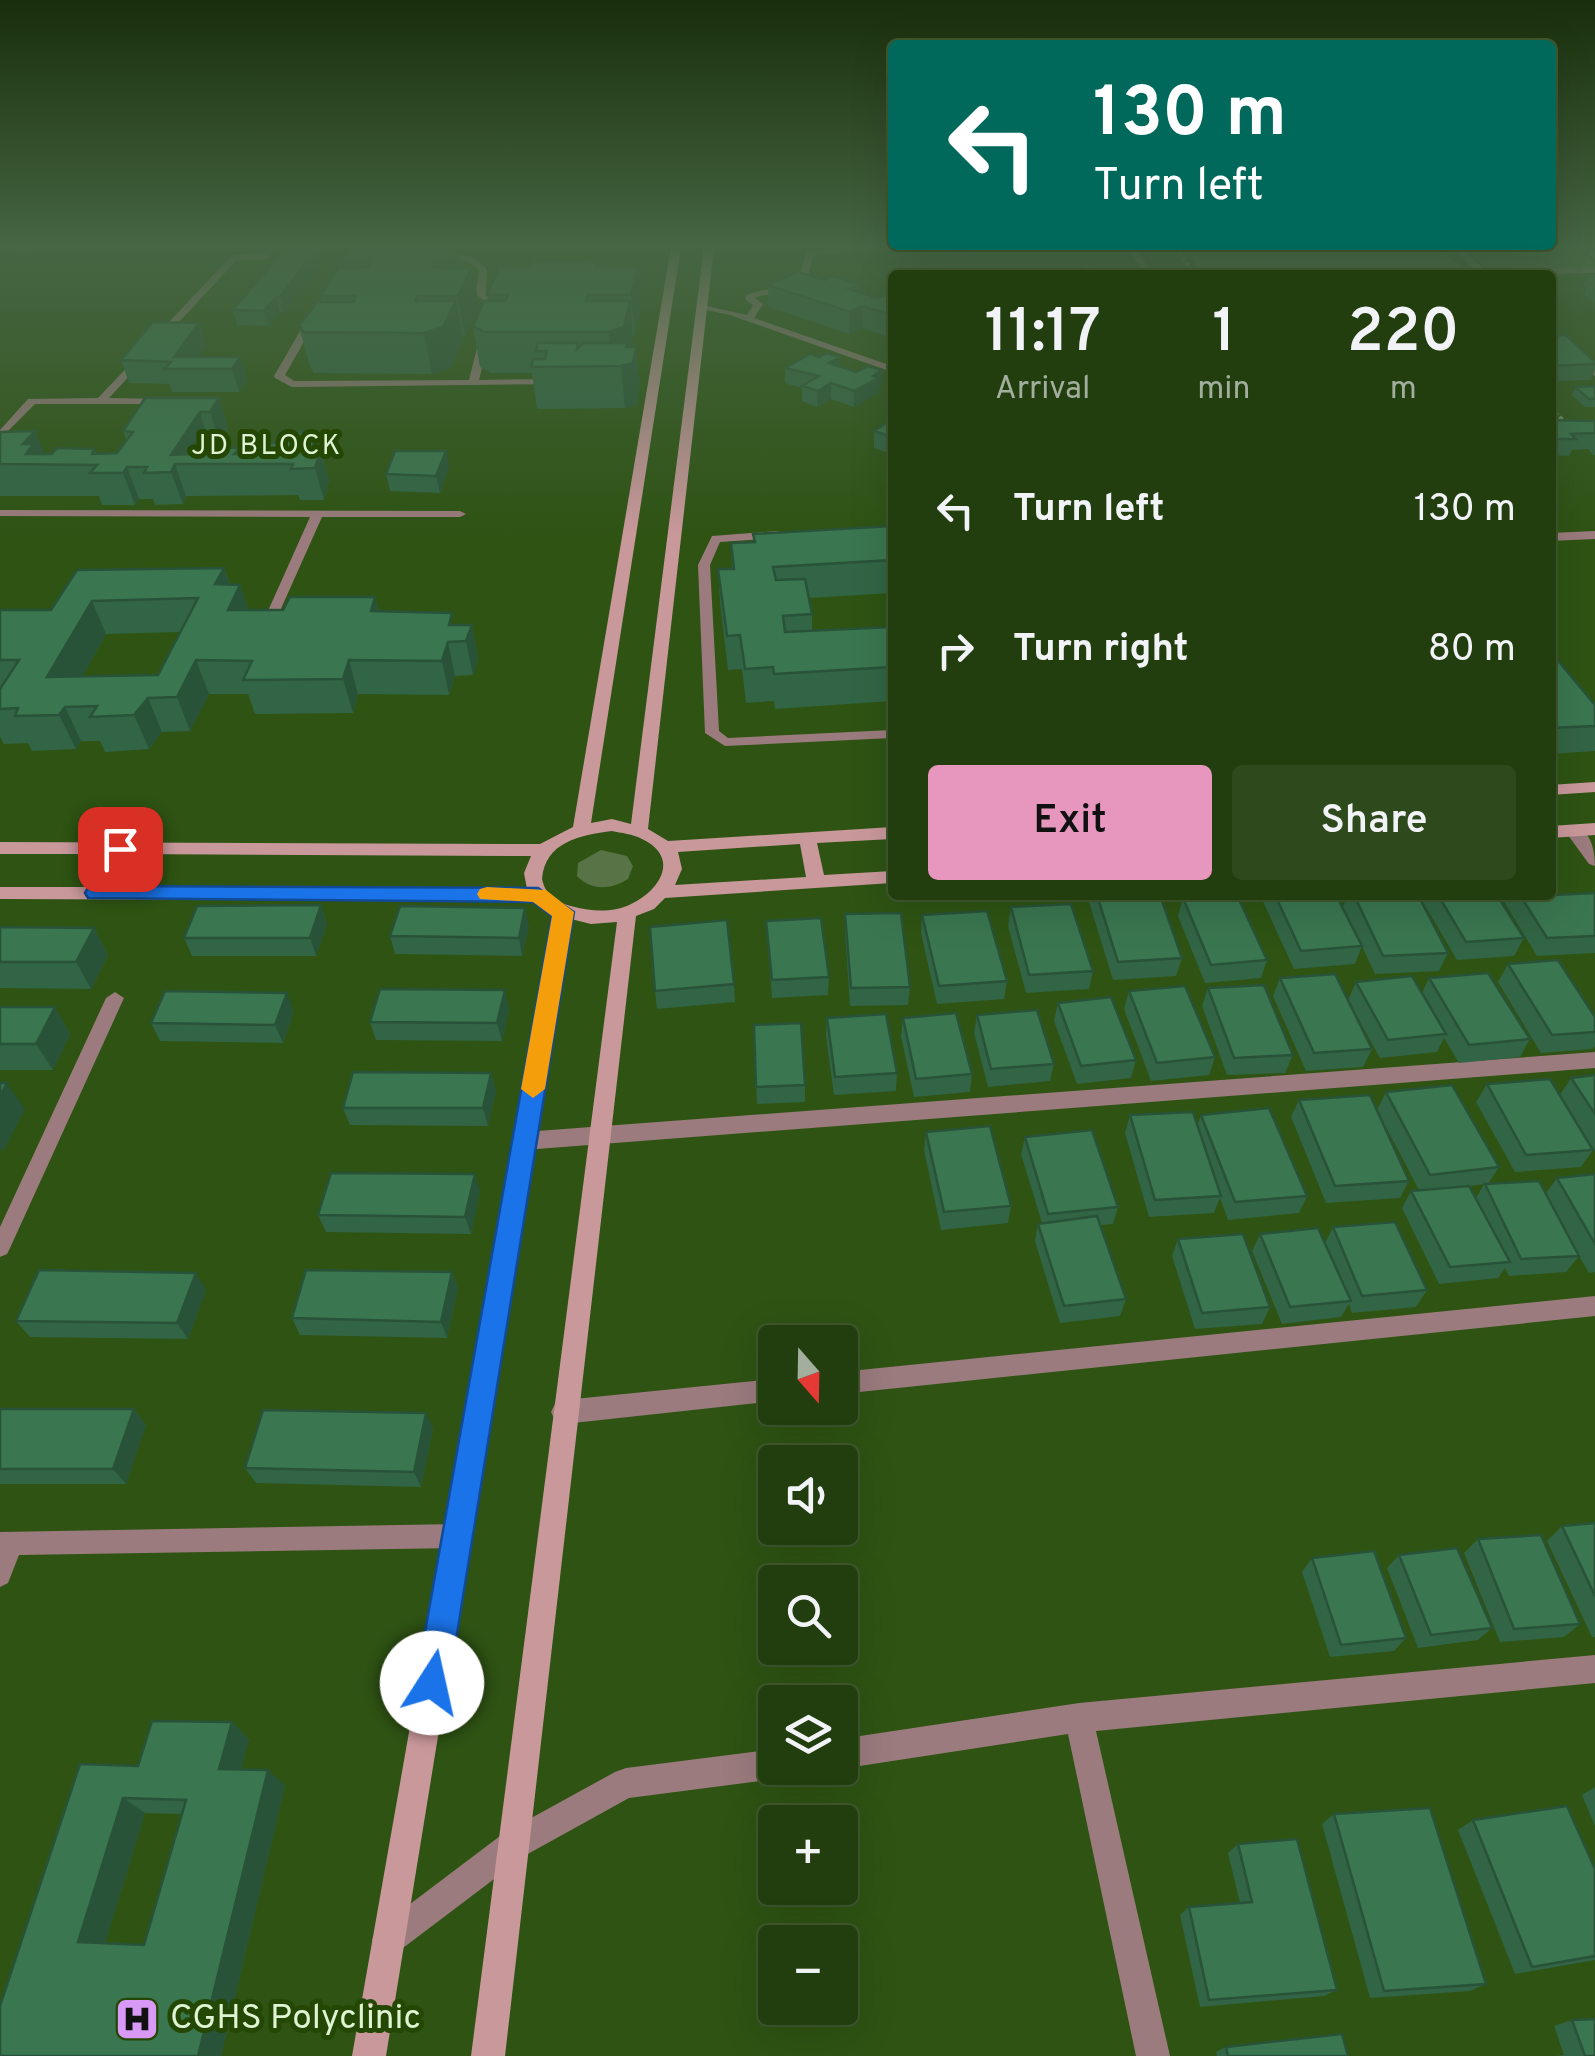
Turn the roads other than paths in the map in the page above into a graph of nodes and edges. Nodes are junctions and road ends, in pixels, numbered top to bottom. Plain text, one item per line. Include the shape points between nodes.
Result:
1 (155, 343) edge
2 (298, 343) edge
3 (483, 343) edge
4 (658, 343) edge
5 (698, 343) edge
6 (816, 343) edge
7 (1561, 343) edge
8 (888, 369) edge
9 (1595, 373) edge
10 (562, 382) edge
11 (472, 383) junction
12 (101, 401) junction
13 (173, 402) edge
14 (5, 425) edge
15 (0, 436) edge
16 (0, 513) edge
17 (318, 514) junction
18 (460, 514) dead end
19 (789, 535) edge
20 (1595, 535) edge
21 (1556, 538) edge
22 (265, 632) edge
23 (888, 734) edge
24 (1595, 787) edge
25 (1556, 790) edge
26 (1595, 829) edge
27 (581, 830) junction
28 (639, 830) junction
29 (1574, 831) junction
30 (1556, 832) edge
31 (888, 833) edge
32 (807, 838) junction
33 (0, 848) edge
34 (665, 848) junction
35 (120, 849) junction
36 (546, 850) junction
37 (1595, 860) edge
38 (888, 877) edge
39 (816, 882) junction
40 (663, 892) junction
41 (0, 893) edge
42 (95, 893) junction
43 (538, 895) junction
44 (563, 912) junction
45 (627, 914) junction
46 (115, 998) dead end
47 (1595, 1060) edge
48 (599, 1136) junction
49 (524, 1140) junction
50 (0, 1248) edge
51 (1595, 1306) edge
52 (858, 1382) edge
53 (758, 1392) edge
54 (564, 1412) junction
55 (457, 1536) junction
56 (6, 1544) edge
57 (0, 1575) edge
58 (1595, 1669) edge
59 (1079, 1718) junction
60 (858, 1751) edge
61 (758, 1766) edge
62 (515, 1844) junction
63 (388, 1940) junction
64 (369, 2056) edge
65 (488, 2056) edge
66 (1152, 2056) edge

1 - 12 lane
2 - 11 lane via 279,376 292,384
3 - 11 lane
4 - 27 street
5 - 28 street
6 - 8 lane
7 - 9 lane
10 - 11 lane
12 - 13 lane
12 - 14 lane via 32,401
14 - 15 lane
16 - 17 lane
17 - 18 lane
17 - 22 lane
19 - 23 lane via 716,540 704,565 712,734 725,742
20 - 21 lane
24 - 25 street
26 - 29 street
27 - 28 street
27 - 36 street
28 - 34 street
29 - 30 street
29 - 37 street
31 - 32 street
32 - 34 street
32 - 39 street
33 - 35 street
34 - 40 street via 674,868
35 - 36 street
35 - 42 street
36 - 43 street via 532,877
38 - 39 street
39 - 40 street
40 - 45 street
41 - 42 street
42 - 43 street
43 - 44 street
44 - 45 street via 586,919
44 - 49 street
45 - 48 street
46 - 50 lane
47 - 48 street
48 - 49 street
48 - 54 street
49 - 55 street
51 - 52 street
53 - 54 street
54 - 62 street
55 - 56 lane
55 - 63 street
56 - 57 lane
58 - 59 street
59 - 60 street
59 - 66 street
61 - 62 street via 626,1783
62 - 63 street
62 - 65 street
63 - 64 street

